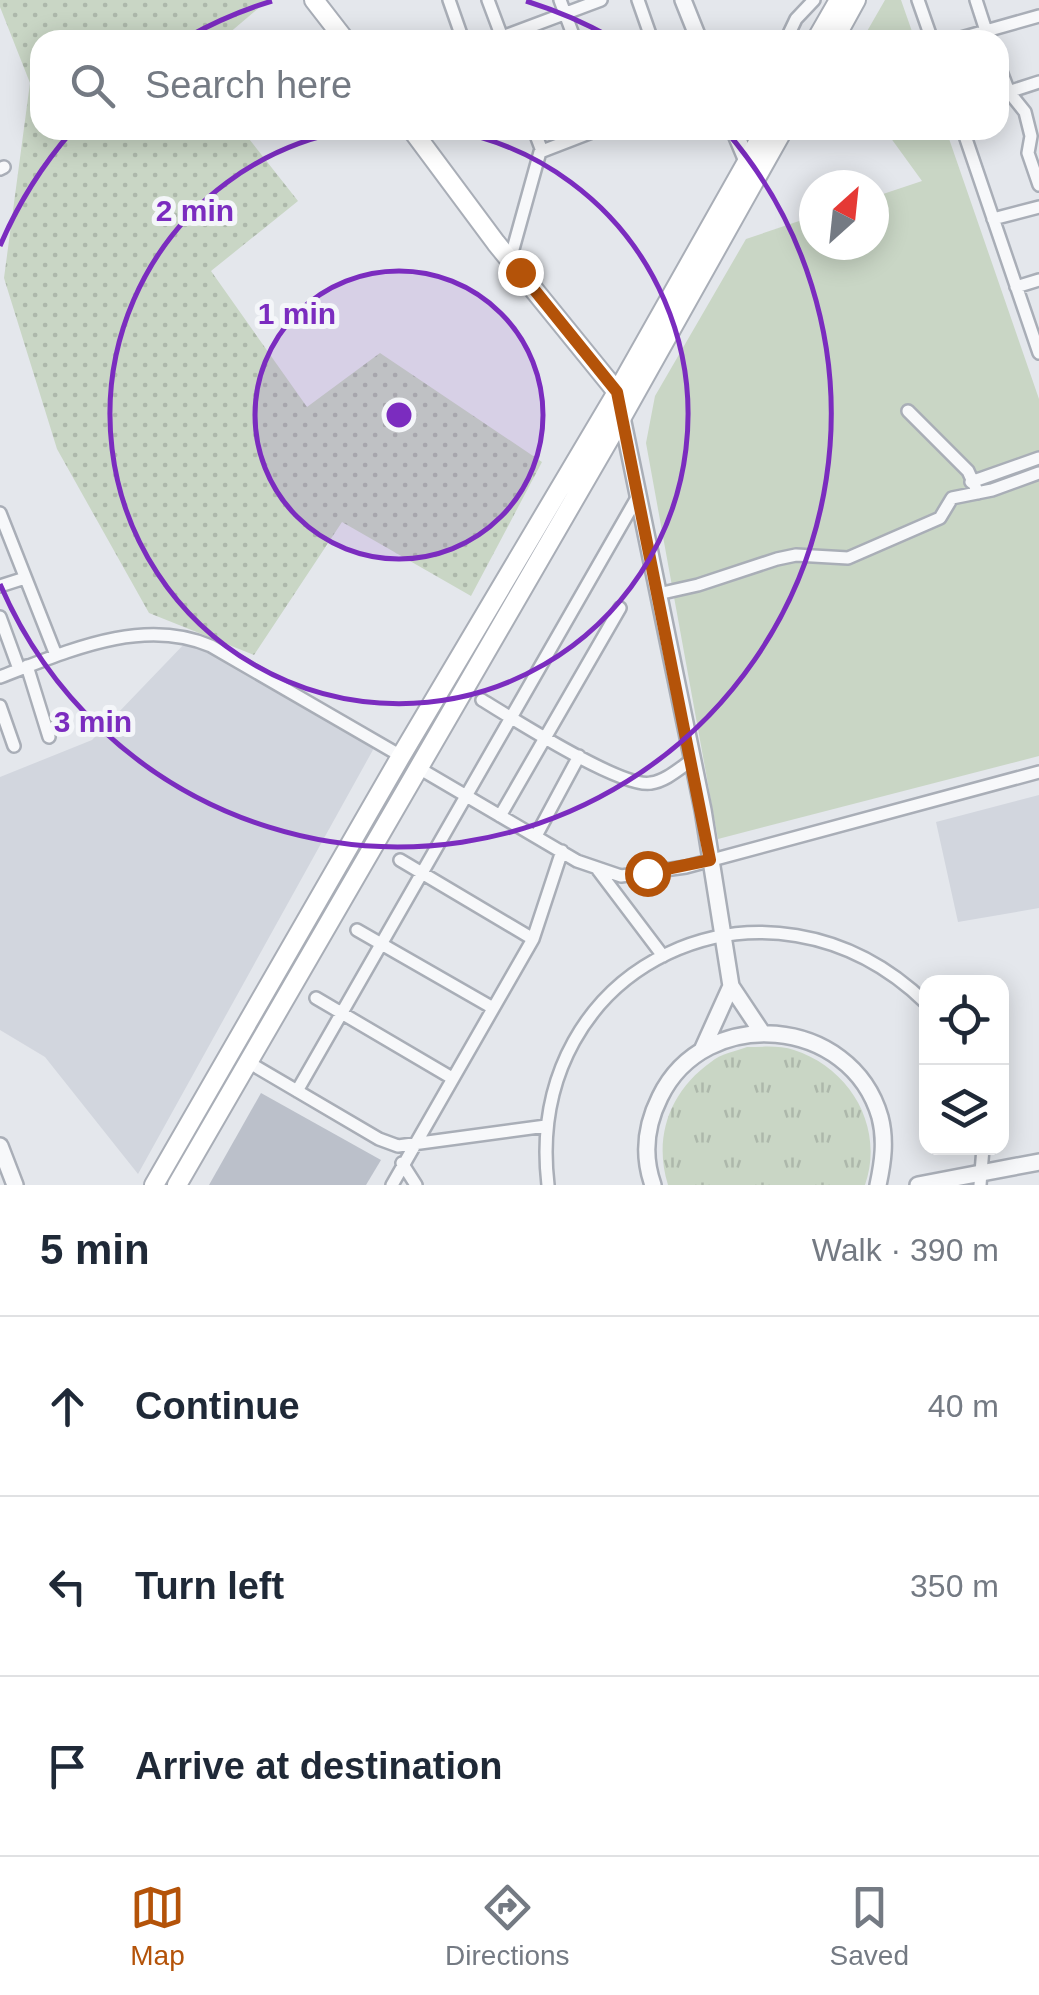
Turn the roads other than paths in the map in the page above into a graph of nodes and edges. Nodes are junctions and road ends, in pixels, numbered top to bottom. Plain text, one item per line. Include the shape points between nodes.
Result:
1 (314, 0) edge
2 (449, 0) edge
3 (488, 0) edge
4 (560, 0) edge
5 (599, 0) edge
6 (638, 0) edge
7 (683, 0) edge
8 (839, 0) edge
9 (856, 0) edge
10 (918, 0) edge
11 (976, 0) edge
12 (808, 3) edge
13 (565, 14) junction
14 (1039, 16) edge
15 (337, 30) edge
16 (460, 30) edge
17 (497, 30) edge
18 (523, 30) edge
19 (572, 30) edge
20 (648, 30) edge
21 (694, 30) edge
22 (791, 30) edge
23 (822, 30) edge
24 (840, 30) edge
25 (928, 30) edge
26 (985, 30) edge
27 (1003, 30) edge
28 (1039, 82) edge
29 (1009, 92) edge
30 (1009, 98) edge
31 (420, 140) edge
32 (538, 140) edge
33 (570, 140) edge
34 (738, 140) edge
35 (758, 140) edge
36 (777, 140) edge
37 (965, 140) edge
38 (542, 151) junction
39 (746, 162) junction
40 (1039, 185) edge
41 (1039, 207) edge
42 (993, 219) junction
43 (510, 260) junction
44 (1039, 280) edge
45 (1016, 287) junction
46 (1039, 353) edge
47 (617, 392) junction
48 (908, 412) dead end
49 (622, 416) junction
50 (1039, 458) edge
51 (1039, 473) edge
52 (976, 486) junction
53 (638, 495) junction
54 (0, 513) edge
55 (25, 578) junction
56 (0, 586) edge
57 (658, 594) junction
58 (620, 608) dead end
59 (0, 617) edge
60 (56, 655) junction
61 (24, 668) junction
62 (0, 677) edge
63 (482, 700) dead end
64 (0, 706) edge
65 (513, 719) junction
66 (49, 737) dead end
67 (544, 737) junction
68 (14, 746) dead end
69 (401, 756) junction
70 (579, 756) junction
71 (692, 760) junction
72 (417, 767) junction
73 (1039, 772) edge
74 (465, 796) junction
75 (500, 816) junction
76 (536, 836) junction
77 (562, 851) junction
78 (400, 860) dead end
79 (710, 860) junction
80 (349, 869) junction
81 (598, 870) junction
82 (421, 873) junction
83 (357, 930) dead end
84 (723, 935) junction
85 (533, 939) junction
86 (382, 944) junction
87 (663, 956) junction
88 (731, 986) junction
89 (919, 997) edge
90 (316, 998) dead end
91 (493, 1008) junction
92 (342, 1014) junction
93 (761, 1031) junction
94 (703, 1048) junction
95 (248, 1062) junction
96 (452, 1078) junction
97 (297, 1091) junction
98 (546, 1126) junction
99 (412, 1145) junction
100 (0, 1146) edge
101 (1039, 1162) edge
102 (402, 1164) junction
103 (981, 1179) edge
104 (15, 1185) edge
105 (154, 1185) edge
106 (177, 1185) edge
107 (392, 1185) edge
108 (416, 1185) edge
109 (548, 1185) edge
110 (653, 1185) edge
111 (878, 1185) edge
112 (918, 1185) edge

1 - 15 main road
2 - 16 street
3 - 17 street
4 - 13 street
5 - 13 street
6 - 20 street
7 - 21 street
8 - 23 main road
9 - 24 main road
10 - 25 street
11 - 26 street
12 - 22 street
13 - 18 street
13 - 19 street
14 - 27 street
28 - 29 street
30 - 40 street via 1026,112 1028,153
31 - 43 main road
32 - 38 street
33 - 38 street
34 - 39 street
35 - 39 main road
36 - 49 main road
37 - 42 street
38 - 43 street
39 - 47 main road
41 - 42 street
42 - 45 street
43 - 47 main road
44 - 45 street
45 - 46 street
47 - 49 main road
47 - 69 main road
48 - 52 street
49 - 53 street
49 - 72 main road
50 - 52 street
51 - 52 street
52 - 57 street via 952,498 940,518 848,558 777,559
53 - 57 street
53 - 65 street
54 - 55 street
55 - 56 street
55 - 60 street
57 - 71 street
58 - 67 street
59 - 61 street
60 - 61 street
60 - 69 street via 90,642 191,637
61 - 62 street
61 - 66 street
63 - 65 street
64 - 68 street
65 - 67 street
65 - 74 street
67 - 70 street
67 - 75 street
69 - 80 main road
70 - 71 street via 647,784
70 - 76 street
71 - 79 street
72 - 74 street
72 - 80 main road
73 - 79 street
74 - 75 street
74 - 82 street
75 - 76 street
76 - 77 street
77 - 81 street
77 - 85 street
78 - 82 street
79 - 81 street via 621,876
79 - 84 street
80 - 95 main road
80 - 105 main road
81 - 87 street
82 - 85 street
82 - 86 street
83 - 86 street
84 - 87 street
84 - 88 street
84 - 89 street via 760,931 833,942 867,957
85 - 91 street
86 - 91 street
86 - 92 street
87 - 98 street via 632,974 583,1026 553,1091
88 - 93 street
88 - 94 street
90 - 92 street
91 - 96 street
92 - 96 street
92 - 97 street
93 - 94 street
93 - 111 street via 800,1036 834,1054 862,1081 880,1116 884,1154
94 - 110 street via 669,1078 649,1120 646,1165
95 - 97 street
95 - 106 main road
96 - 99 street
97 - 99 street via 380,1140
98 - 99 street
98 - 109 street
99 - 102 street
100 - 104 street
101 - 103 street
102 - 107 street
102 - 108 street
103 - 112 street

